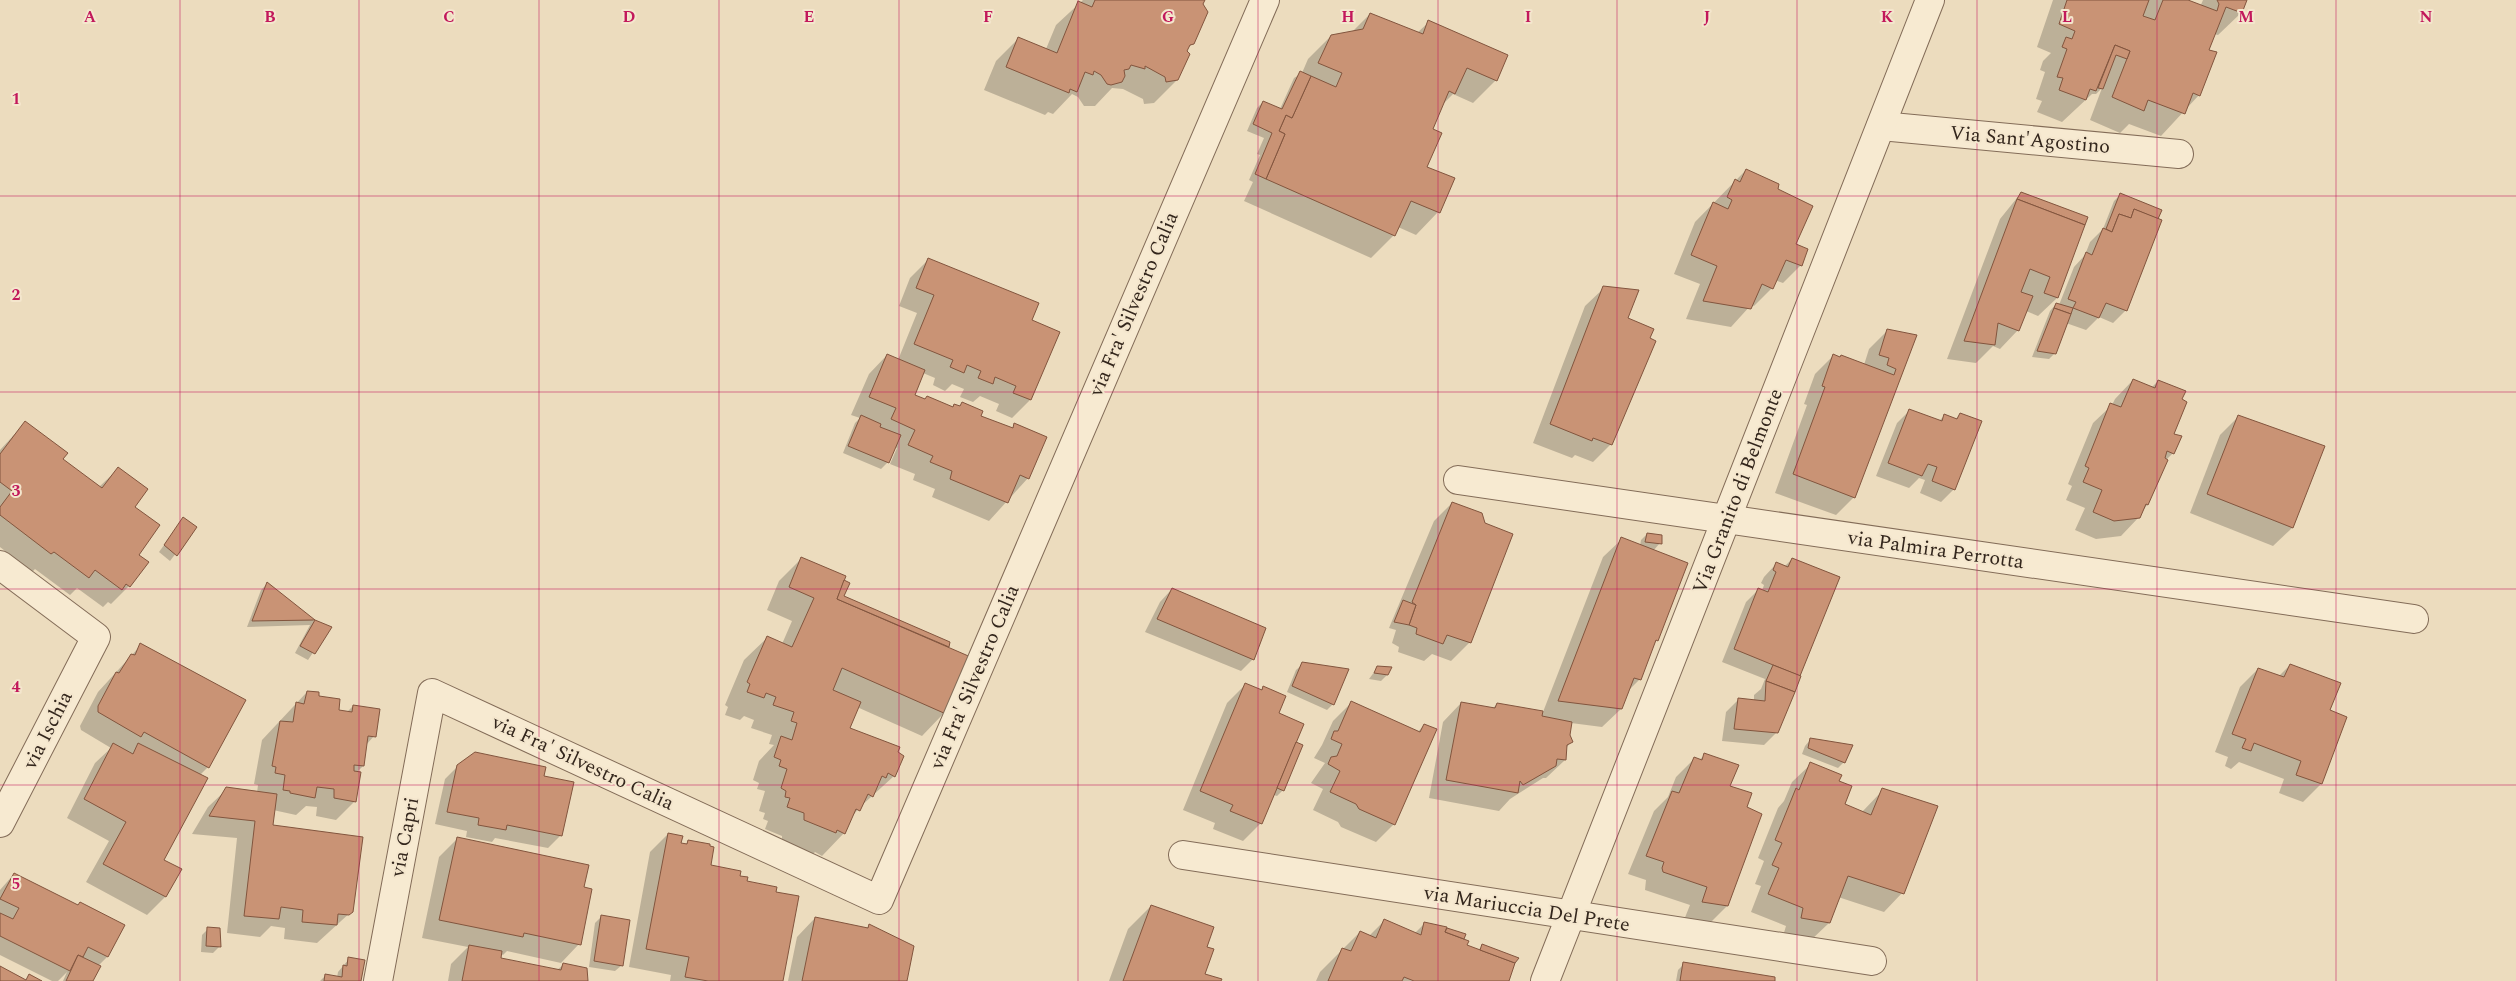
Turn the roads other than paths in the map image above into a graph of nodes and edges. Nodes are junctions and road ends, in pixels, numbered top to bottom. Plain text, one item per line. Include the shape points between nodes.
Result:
1 (1265, 0) edge
2 (1930, 0) edge
3 (1881, 126) junction
4 (2179, 154) dead end
5 (1458, 480) dead end
6 (1728, 519) junction
7 (0, 565) edge
8 (2414, 619) dead end
9 (432, 693) joint
10 (0, 823) edge
11 (1183, 855) dead end
12 (1571, 916) junction
13 (1872, 960) dead end
14 (378, 981) edge
15 (1545, 981) edge

1 - 9 street, via Fra' Silvestro Calia via 879,900
2 - 3 street, Via Granito di Belmonte
3 - 4 street, Via Sant'Agostino
3 - 6 street, Via Granito di Belmonte
5 - 6 street, via Palmira Perrotta
6 - 8 street, via Palmira Perrotta
6 - 12 street, Via Granito di Belmonte
7 - 10 street, via Ischia via 96,637
9 - 14 street, via Capri
11 - 12 street, via Mariuccia Del Prete
12 - 13 street, via Mariuccia Del Prete
12 - 15 street, Via Granito di Belmonte

